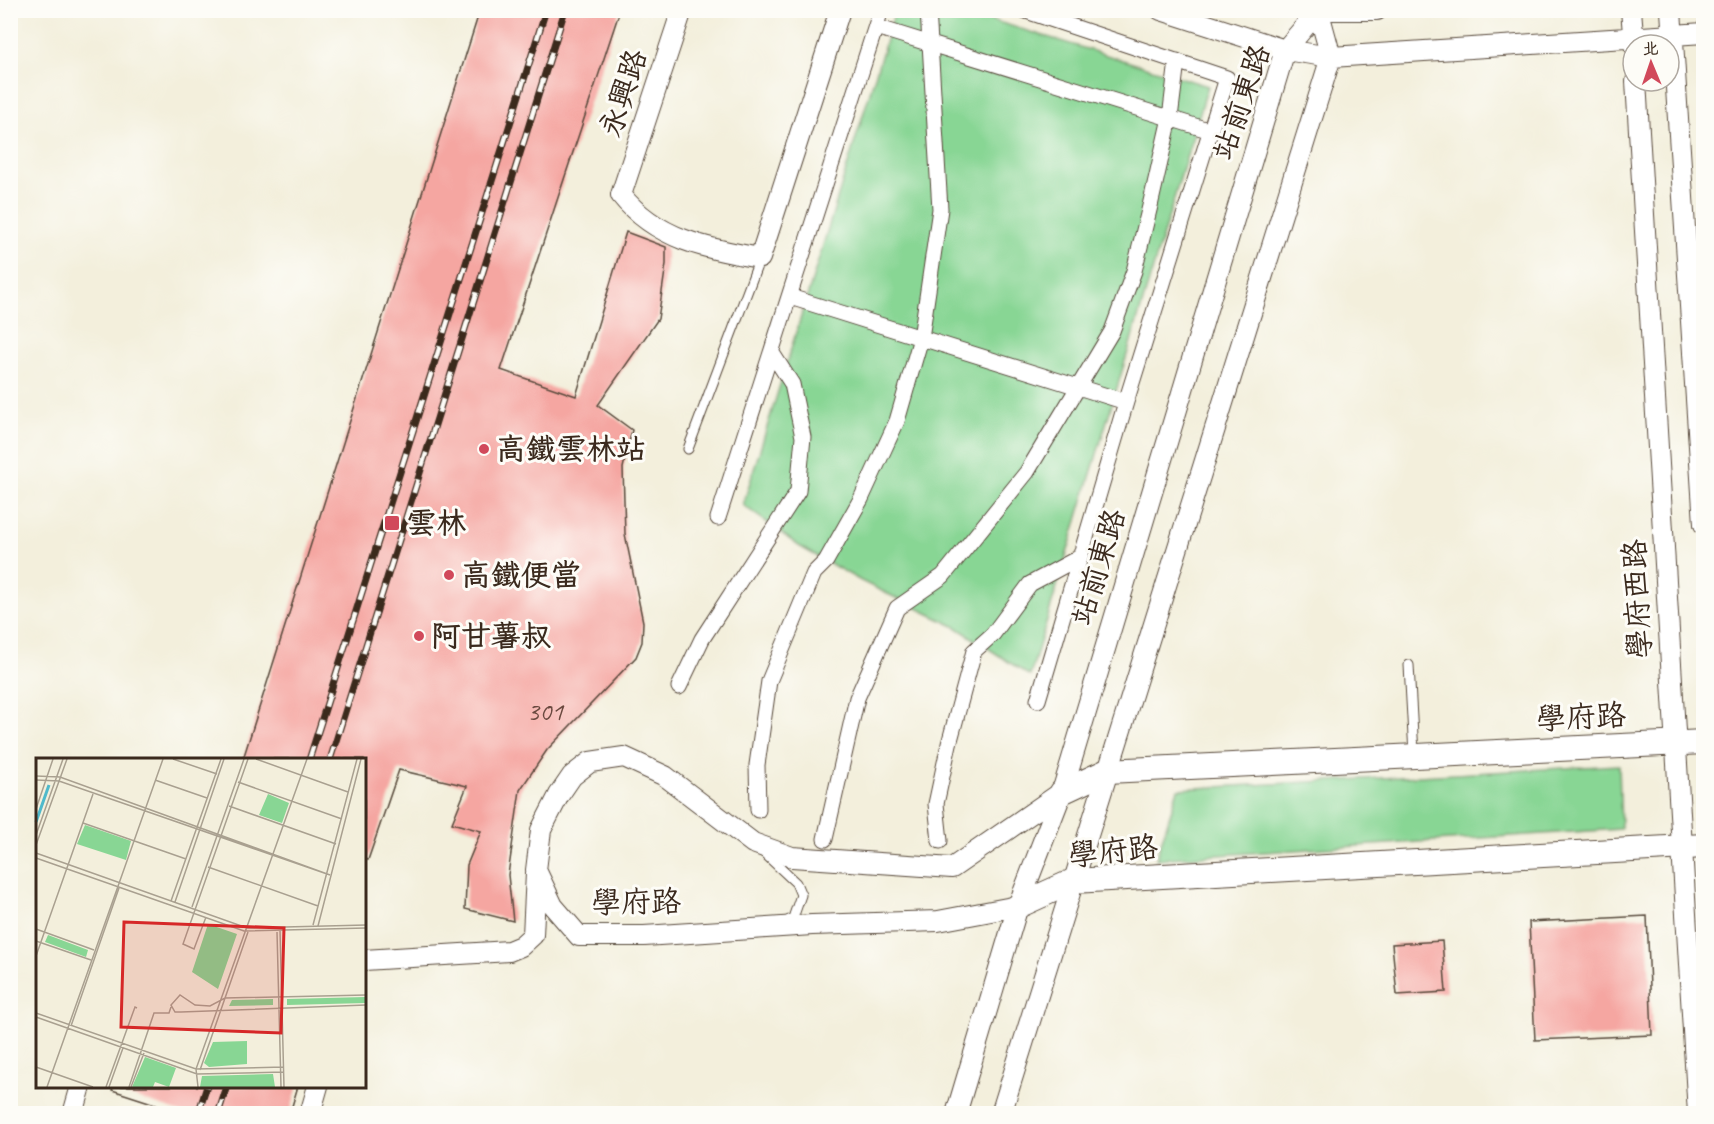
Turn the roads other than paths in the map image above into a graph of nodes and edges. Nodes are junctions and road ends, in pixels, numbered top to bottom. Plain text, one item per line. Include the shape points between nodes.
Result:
1 (682, 10) edge
2 (840, 10) edge
3 (881, 10) edge
4 (928, 10) edge
5 (1023, 10) edge
6 (1161, 10) edge
7 (1377, 10) edge
8 (1631, 10) edge
9 (1671, 10) edge
10 (1317, 11) edge
11 (876, 27) junction
12 (1633, 33) edge
13 (1674, 33) edge
14 (1704, 33) edge
15 (1681, 35) edge
16 (1621, 43) edge
17 (932, 44) junction
18 (1285, 50) junction
19 (1331, 57) junction
20 (1177, 61) junction
21 (1637, 93) edge
22 (1678, 93) edge
23 (1170, 118) junction
24 (1211, 131) junction
25 (760, 258) junction
26 (790, 297) junction
27 (921, 338) junction
28 (771, 353) junction
29 (1079, 388) junction
30 (1125, 402) junction
31 (688, 448) dead end
32 (718, 518) dead end
33 (1704, 524) edge
34 (1080, 557) junction
35 (1409, 665) dead end
36 (679, 687) dead end
37 (1038, 700) dead end
38 (1704, 742) edge
39 (1676, 744) junction
40 (1414, 756) junction
41 (1107, 771) junction
42 (1062, 792) junction
43 (758, 810) dead end
44 (825, 839) dead end
45 (940, 841) dead end
46 (753, 843) junction
47 (1692, 847) edge
48 (536, 870) junction
49 (1073, 881) junction
50 (1018, 906) junction
51 (779, 927) junction
52 (366, 960) edge
53 (80, 1088) edge
54 (317, 1088) edge
55 (73, 1113) edge
56 (310, 1113) edge
57 (956, 1113) edge
58 (1001, 1113) edge
59 (1698, 1113) edge

1 - 25 street, 永興路 via 621,195 636,214 672,235 713,250
2 - 25 street
3 - 11 street
4 - 17 street
5 - 20 street
6 - 18 street
7 - 10 street
8 - 12 street
9 - 13 street
10 - 18 street, 站前東路
10 - 19 street
11 - 17 street
11 - 26 street
14 - 15 street
16 - 19 street
17 - 23 street
17 - 27 street via 940,208
18 - 19 street
18 - 42 street, 站前東路
19 - 41 street
20 - 23 street
20 - 24 street via 1227,78
21 - 39 street, 學府西路
22 - 33 street
23 - 24 street
23 - 29 street via 1134,271 1112,331
24 - 30 street
25 - 31 lane
26 - 27 street
26 - 28 street
27 - 29 street
27 - 43 street via 897,421 861,499 826,561 814,573 769,681 758,765
28 - 32 street
28 - 36 street via 792,384 803,438 798,491 702,639
29 - 30 street
29 - 44 street via 1028,472 964,551 943,576 897,608 857,698
30 - 34 street
34 - 37 street
34 - 45 street via 1030,584 993,634 974,651 936,804
35 - 40 lane
38 - 39 street, 學府路
39 - 40 street, 學府路
39 - 47 street, 學府西路
40 - 41 street, 學府路
41 - 42 street, 學府路
41 - 49 street
42 - 46 street, 學府路 via 952,868 792,857
42 - 50 street, 站前東路
46 - 48 street, 學府路 via 665,776 624,757 590,762 572,776 542,830
46 - 51 lane via 796,883 801,895 793,918
47 - 49 street, 學府路
47 - 59 street, 學府西路
48 - 51 street, 學府路 via 553,906 579,936
48 - 52 street via 532,935 521,946 509,951
49 - 50 street, 學府路
49 - 58 street
50 - 51 street, 學府路 via 938,921
50 - 57 street, 站前東路
53 - 55 street
54 - 56 street

